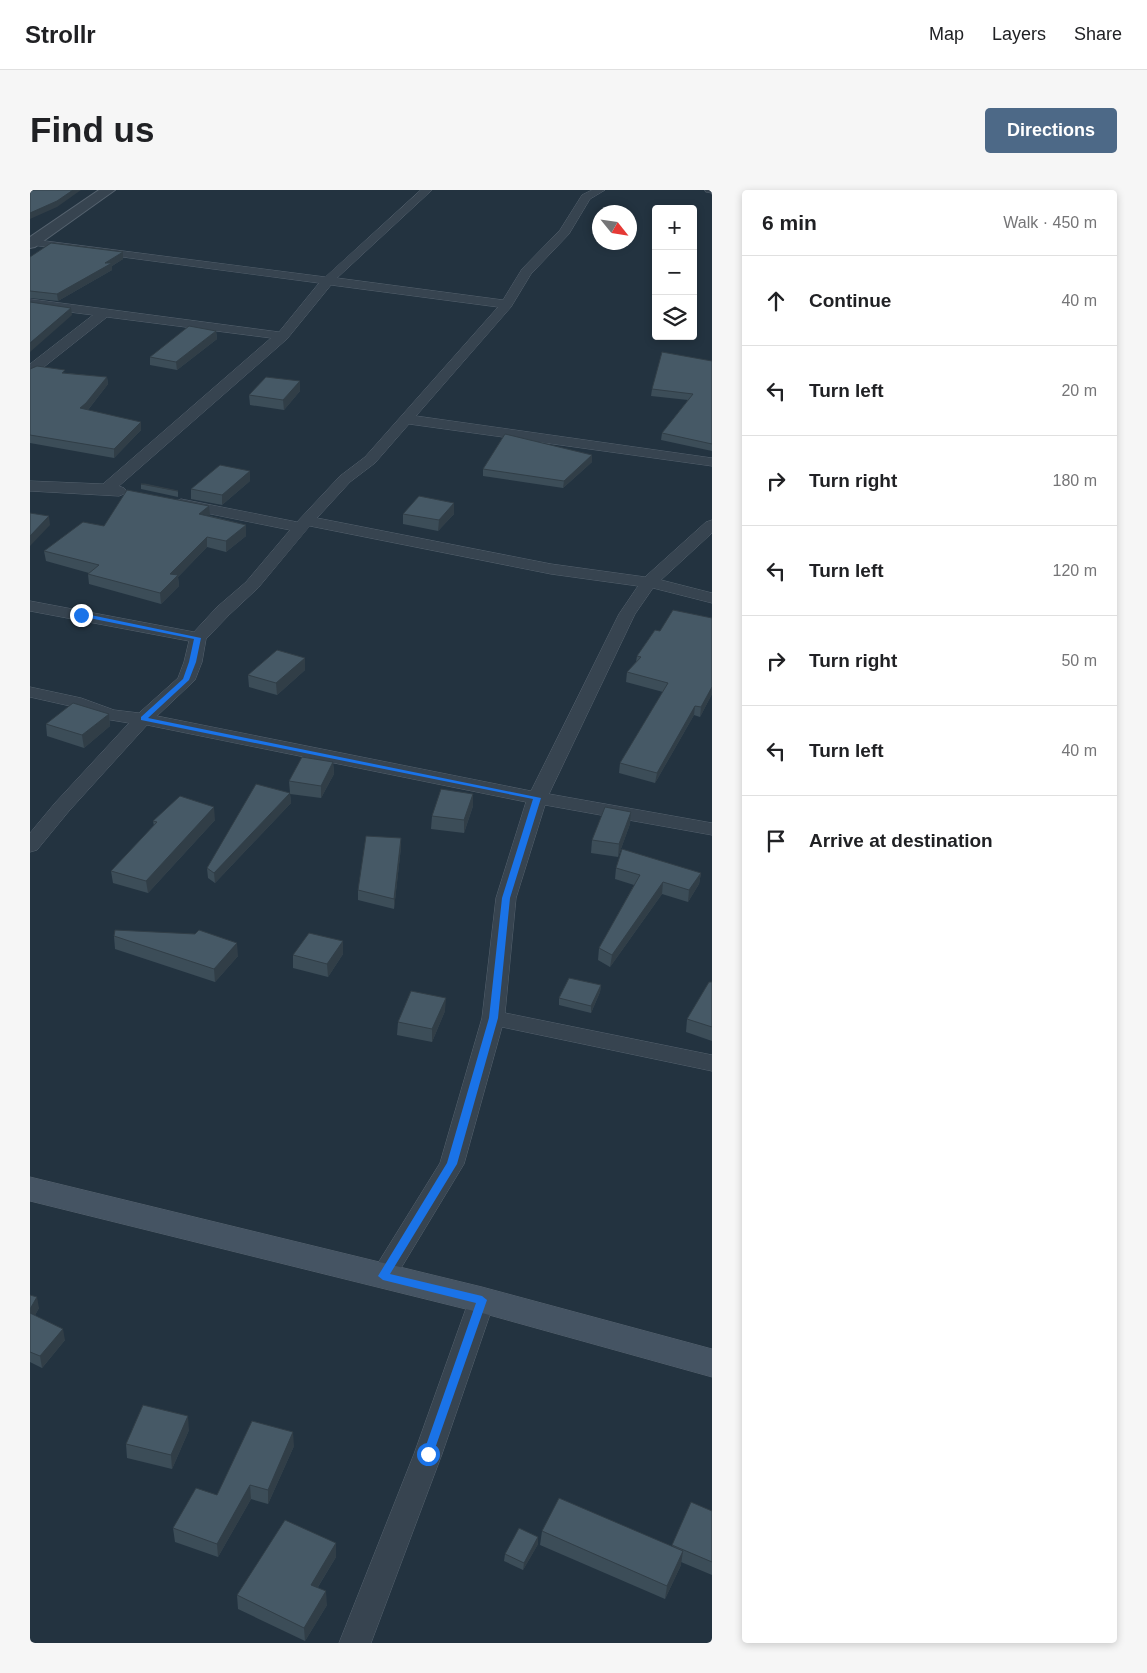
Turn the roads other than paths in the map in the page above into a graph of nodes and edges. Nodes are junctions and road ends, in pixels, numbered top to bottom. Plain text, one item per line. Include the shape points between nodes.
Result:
1 (108, 190) edge
2 (427, 190) edge
3 (600, 190) edge
4 (31, 243) edge
5 (328, 280) junction
6 (30, 303) edge
7 (506, 304) junction
8 (104, 313) junction
9 (282, 336) junction
10 (30, 371) edge
11 (406, 419) junction
12 (712, 462) edge
13 (30, 486) edge
14 (107, 489) junction
15 (136, 494) edge
16 (165, 500) edge
17 (304, 524) junction
18 (712, 525) edge
19 (649, 582) junction
20 (712, 598) edge
21 (30, 606) edge
22 (198, 638) junction
23 (30, 692) edge
24 (143, 719) junction
25 (538, 798) junction
26 (712, 829) edge
27 (30, 846) edge
28 (493, 1018) junction
29 (712, 1063) edge
30 (30, 1189) edge
31 (383, 1276) junction
32 (482, 1300) junction
33 (712, 1363) edge
34 (355, 1643) edge

1 - 4 street
2 - 5 street
3 - 7 street via 586,197 565,232 526,272
4 - 5 street
5 - 7 street
5 - 9 street
6 - 8 street
7 - 11 street
8 - 9 street
8 - 10 street
9 - 14 street
11 - 12 street
11 - 17 street via 370,460 345,479
13 - 14 street
14 - 15 street
16 - 17 street
17 - 19 street via 551,569
17 - 22 street via 252,585
18 - 19 street
19 - 20 street
19 - 25 street via 627,614
21 - 22 street
22 - 24 street via 186,680
23 - 24 street via 75,702 111,715
24 - 25 street
24 - 27 street
25 - 26 street
25 - 28 street via 506,898
28 - 29 street
28 - 31 street via 452,1164
30 - 31 main road
31 - 32 main road
32 - 33 main road
32 - 34 street via 428,1454

